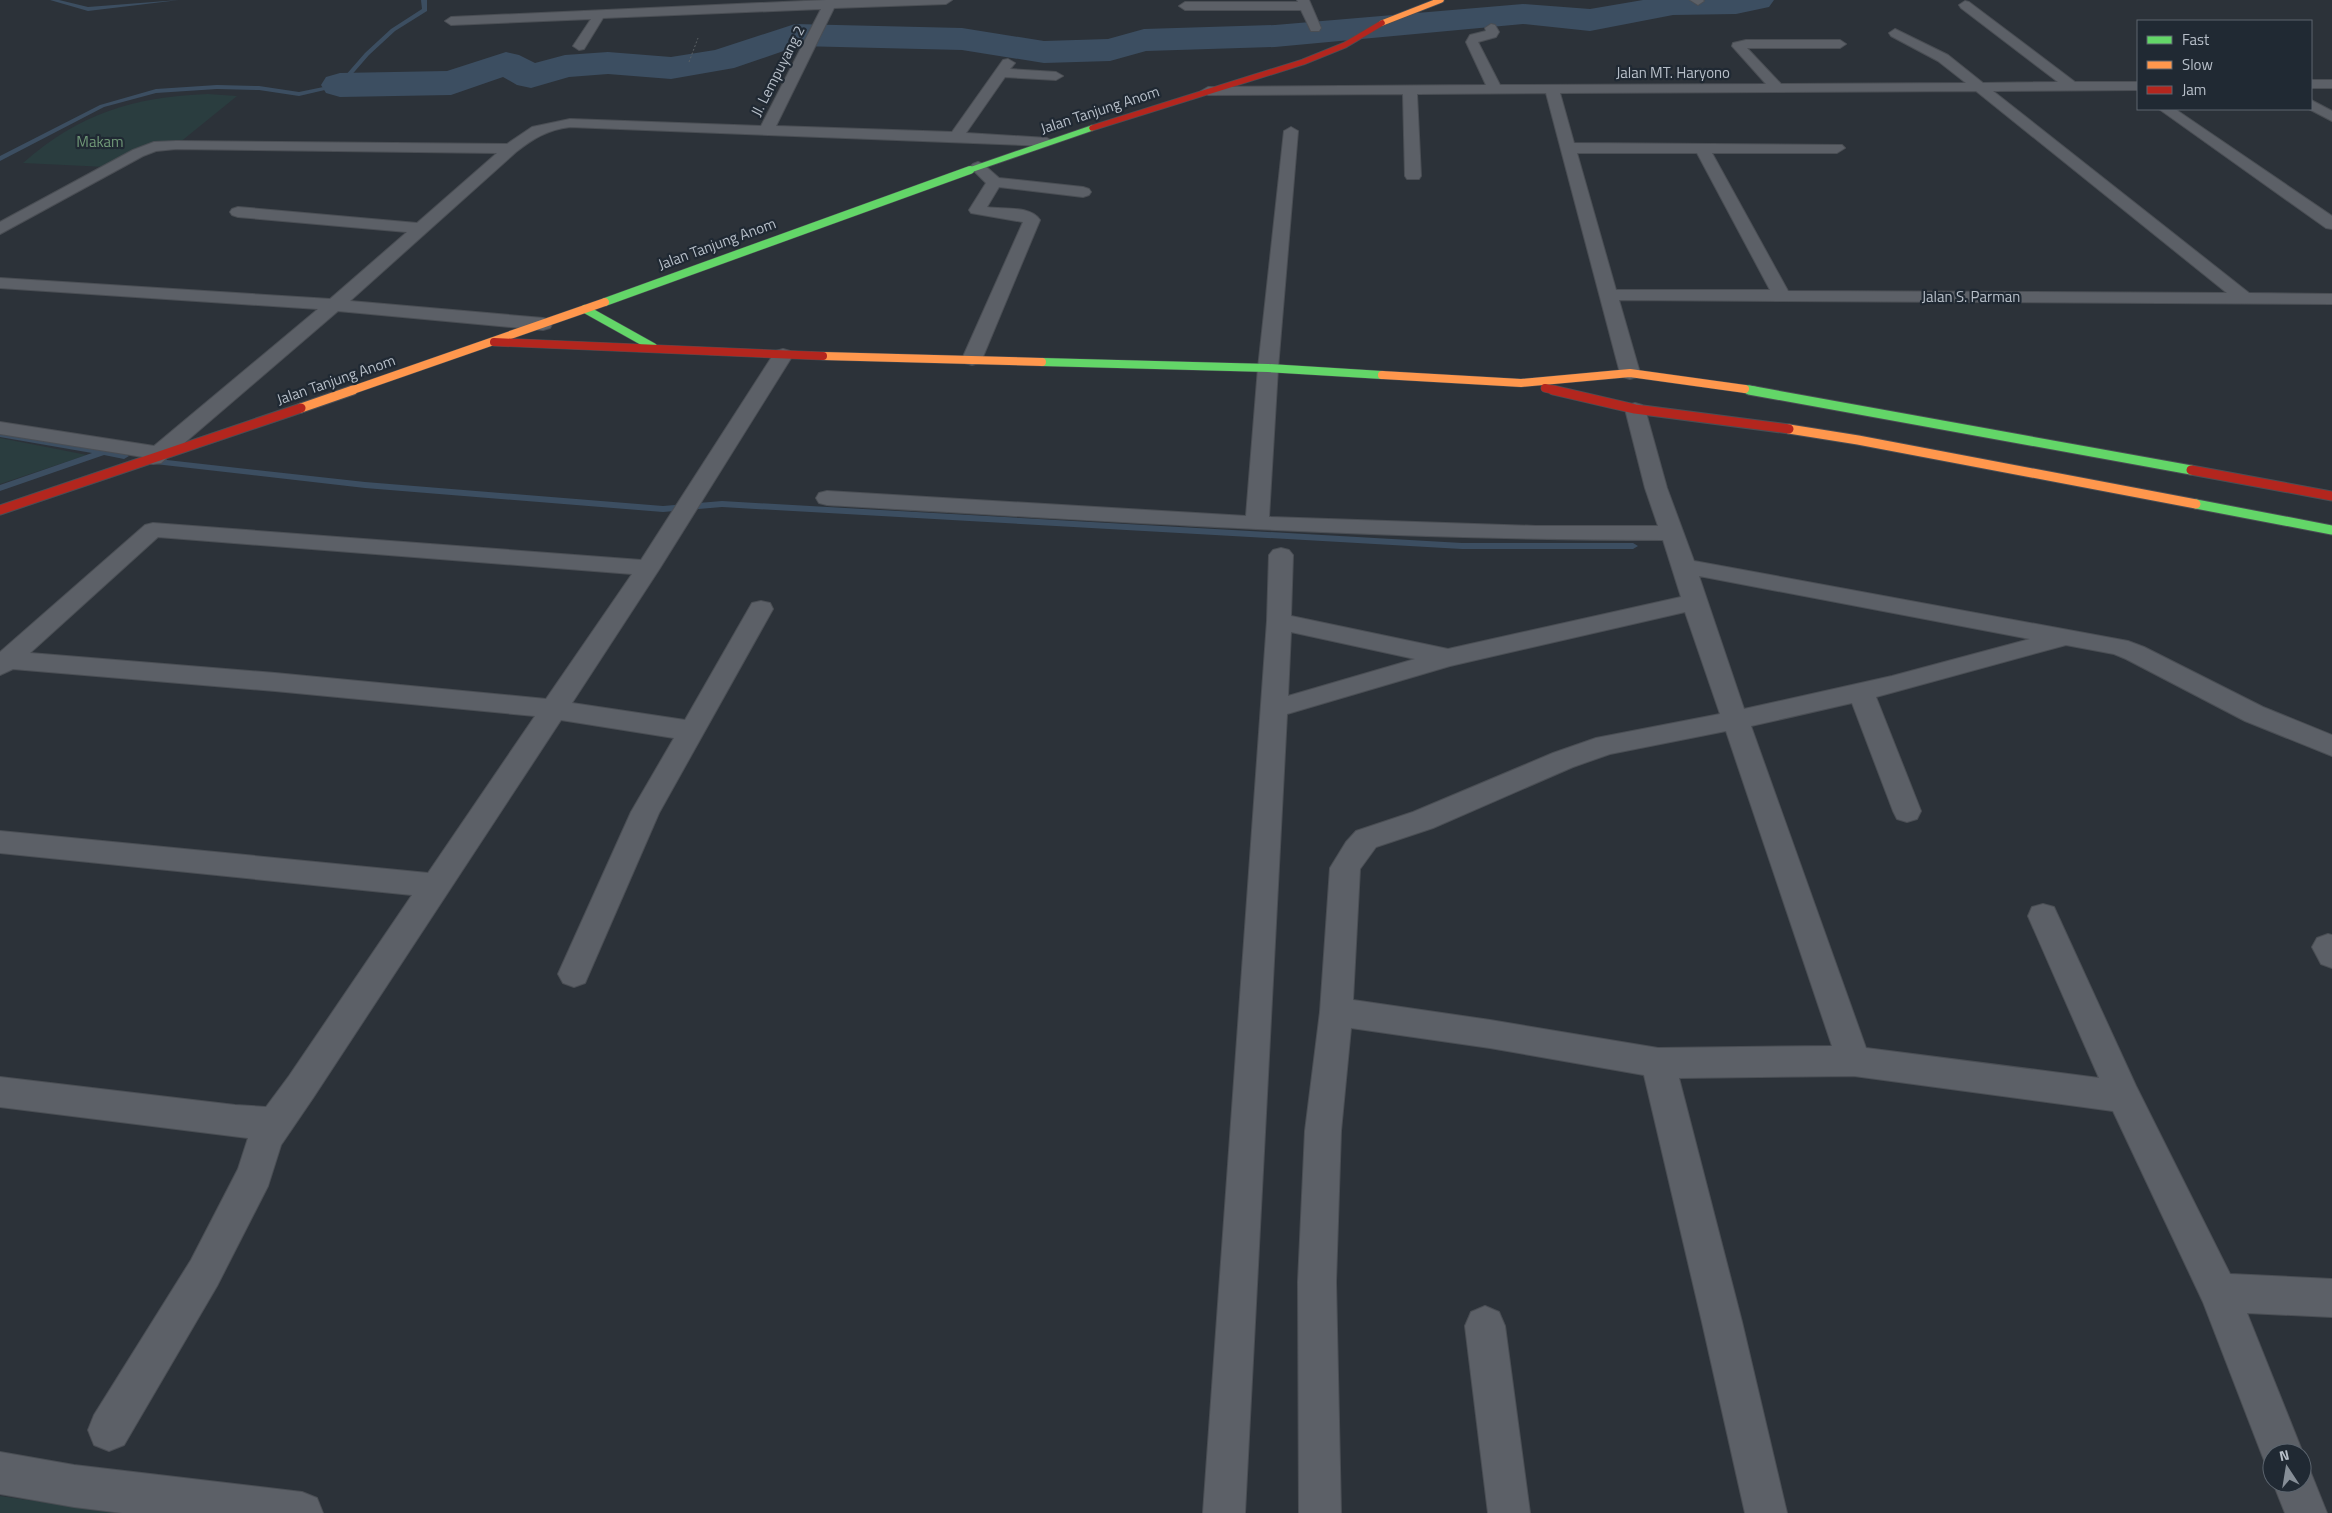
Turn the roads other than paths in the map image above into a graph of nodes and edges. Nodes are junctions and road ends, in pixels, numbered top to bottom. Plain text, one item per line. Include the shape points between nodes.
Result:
1 (662, 0) edge
2 (946, 0) edge
3 (1441, 0) edge
4 (831, 2) edge
5 (1305, 3) edge
6 (1965, 5) dead end
7 (1185, 6) dead end
8 (654, 12) junction
9 (600, 14) junction
10 (451, 21) dead end
11 (1315, 28) dead end
12 (1490, 28) dead end
13 (1895, 33) dead end
14 (1840, 44) dead end
15 (579, 46) dead end
16 (1056, 76) dead end
17 (2312, 84) edge
18 (2332, 84) edge
19 (2073, 87) junction
20 (2137, 87) edge
21 (1979, 88) junction
22 (1495, 89) junction
23 (1552, 89) junction
24 (1778, 89) junction
25 (1410, 90) junction
26 (1208, 91) junction
27 (2312, 105) edge
28 (2167, 110) edge
29 (2332, 117) edge
30 (767, 130) junction
31 (1291, 131) dead end
32 (956, 137) junction
33 (1047, 142) junction
34 (1568, 148) junction
35 (1837, 148) dead end
36 (511, 149) junction
37 (1703, 149) junction
38 (978, 167) junction
39 (1414, 176) dead end
40 (994, 182) junction
41 (1083, 192) dead end
42 (238, 212) dead end
43 (2332, 224) edge
44 (420, 228) junction
45 (0, 229) edge
46 (0, 284) edge
47 (1610, 295) junction
48 (1781, 295) junction
49 (2244, 298) junction
50 (2332, 299) edge
51 (335, 304) junction
52 (584, 308) junction
53 (543, 324) junction
54 (494, 342) junction
55 (658, 351) junction
56 (783, 355) junction
57 (972, 359) junction
58 (1268, 368) junction
59 (1631, 377) junction
60 (1521, 383) junction
61 (1634, 404) junction
62 (0, 428) edge
63 (155, 456) junction
64 (2332, 496) edge
65 (827, 498) dead end
66 (0, 510) edge
67 (1257, 522) junction
68 (2332, 530) edge
69 (1672, 533) junction
70 (1281, 555) dead end
71 (1684, 566) junction
72 (648, 568) junction
73 (1694, 602) junction
74 (761, 609) dead end
75 (1279, 621) junction
76 (2062, 638) junction
77 (1447, 658) junction
78 (4, 663) edge
79 (1861, 692) junction
80 (552, 709) junction
81 (1273, 709) junction
82 (1736, 720) junction
83 (692, 731) junction
84 (2332, 746) edge
85 (1907, 811) dead end
86 (0, 842) edge
87 (436, 886) junction
88 (2043, 916) dead end
89 (574, 974) dead end
90 (1336, 1012) junction
91 (1854, 1061) junction
92 (1658, 1062) junction
93 (0, 1092) edge
94 (2124, 1097) junction
95 (274, 1123) junction
96 (2219, 1293) junction
97 (2332, 1298) edge
98 (1485, 1326) dead end
99 (109, 1430) dead end
100 (2278, 1443) edge
101 (0, 1473) edge
102 (2298, 1493) edge
103 (302, 1513) edge
104 (1224, 1513) edge
105 (1320, 1513) edge
106 (1509, 1513) edge
107 (1766, 1513) edge
108 (2306, 1513) edge

1 - 8 street
2 - 4 street
3 - 26 street, Jalan Tanjung Anom via 1382,23 1345,46
4 - 8 street
4 - 30 street, Jl. Lempuyang 2
5 - 7 street
5 - 11 street
6 - 19 street
8 - 9 street
9 - 10 street
9 - 15 street
12 - 22 street via 1492,34 1475,38 1472,42
13 - 21 street via 1943,58
14 - 24 street via 1738,46
16 - 32 street via 1005,68
17 - 18 street
19 - 20 street, Jalan MT. Haryono
19 - 21 street, Jalan MT. Haryono
21 - 24 street, Jalan MT. Haryono
21 - 49 street
22 - 23 street, Jalan MT. Haryono
22 - 25 street, Jalan MT. Haryono
23 - 24 street, Jalan MT. Haryono
23 - 34 street
25 - 26 street, Jalan MT. Haryono
25 - 39 street
26 - 33 street, Jalan Tanjung Anom
27 - 29 street
28 - 43 street
30 - 32 street
30 - 36 street via 570,123 535,129
31 - 58 street
32 - 33 street
33 - 38 street, Jalan Tanjung Anom
34 - 37 street
34 - 47 street
35 - 37 street
36 - 44 street
36 - 45 street via 154,147
37 - 48 street
38 - 40 street
38 - 52 street, Jalan Tanjung Anom
40 - 41 street
40 - 57 street via 977,210 1032,220
42 - 44 street
44 - 51 street
46 - 51 street
47 - 48 street, Jalan S. Parman
47 - 59 street
48 - 49 street, Jalan S. Parman
49 - 50 street, Jalan S. Parman
51 - 53 street via 446,312
51 - 63 street
52 - 53 street, Jalan Tanjung Anom
52 - 55 street
53 - 54 street, Jalan Tanjung Anom
54 - 55 street
54 - 63 street, Jalan Tanjung Anom
55 - 56 street
56 - 57 street
56 - 72 street
57 - 58 street
58 - 60 street
58 - 67 street
59 - 60 street
59 - 64 street via 1731,387
60 - 61 street
61 - 68 street via 1858,440
61 - 69 street via 1656,488
62 - 63 street
63 - 66 street, Jalan Tanjung Anom
65 - 67 street
67 - 69 street via 1526,533
69 - 71 street
70 - 75 street
71 - 73 street
71 - 76 street
72 - 78 street via 153,530
72 - 80 street
73 - 77 street
73 - 82 street
74 - 83 street
75 - 77 street
75 - 81 street
76 - 79 street
76 - 84 street via 2119,647 2254,714
77 - 81 street
78 - 80 street via 285,682
79 - 82 street
79 - 85 street
80 - 83 street
80 - 87 street
81 - 104 street
82 - 90 street via 1606,745 1423,820 1366,839 1345,868
82 - 91 street
83 - 89 street via 645,812
86 - 87 street
87 - 95 street
88 - 94 street
90 - 92 street
90 - 105 street via 1323,1131 1317,1282
91 - 92 street
91 - 94 street
92 - 107 street
93 - 95 street
94 - 96 street
95 - 99 street via 264,1142 255,1174 204,1274
96 - 97 street
96 - 100 street
98 - 106 street
101 - 103 street via 74,1486
102 - 108 street

